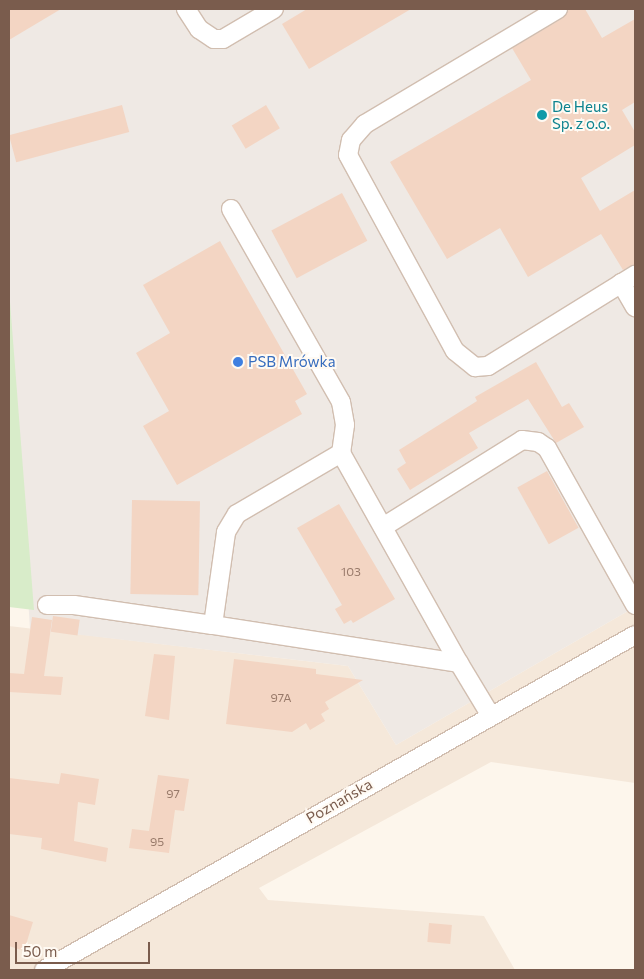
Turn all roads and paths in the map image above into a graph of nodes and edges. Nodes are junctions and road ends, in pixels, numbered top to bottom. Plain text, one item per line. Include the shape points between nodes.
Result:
1 (186, 9) edge
2 (274, 9) edge
3 (558, 9) edge
4 (231, 210) dead end
5 (628, 279) edge
6 (635, 308) edge
7 (341, 452) junction
8 (383, 527) junction
9 (48, 605) dead end
10 (635, 605) edge
11 (213, 624) junction
12 (635, 635) edge
13 (459, 663) junction
14 (491, 716) junction
15 (44, 970) edge

1 - 2 street via 199,29 214,39 223,39
3 - 5 street via 365,124 351,140 348,155 455,351 468,364 481,368 488,366
4 - 7 street via 341,402 345,425
5 - 6 street
7 - 8 street
7 - 11 street via 233,519 226,532
8 - 10 street via 522,440 538,442 547,448
8 - 13 street
9 - 11 street via 74,605
11 - 13 street
12 - 14 street, Poznańska
13 - 14 street
14 - 15 street, Poznańska

